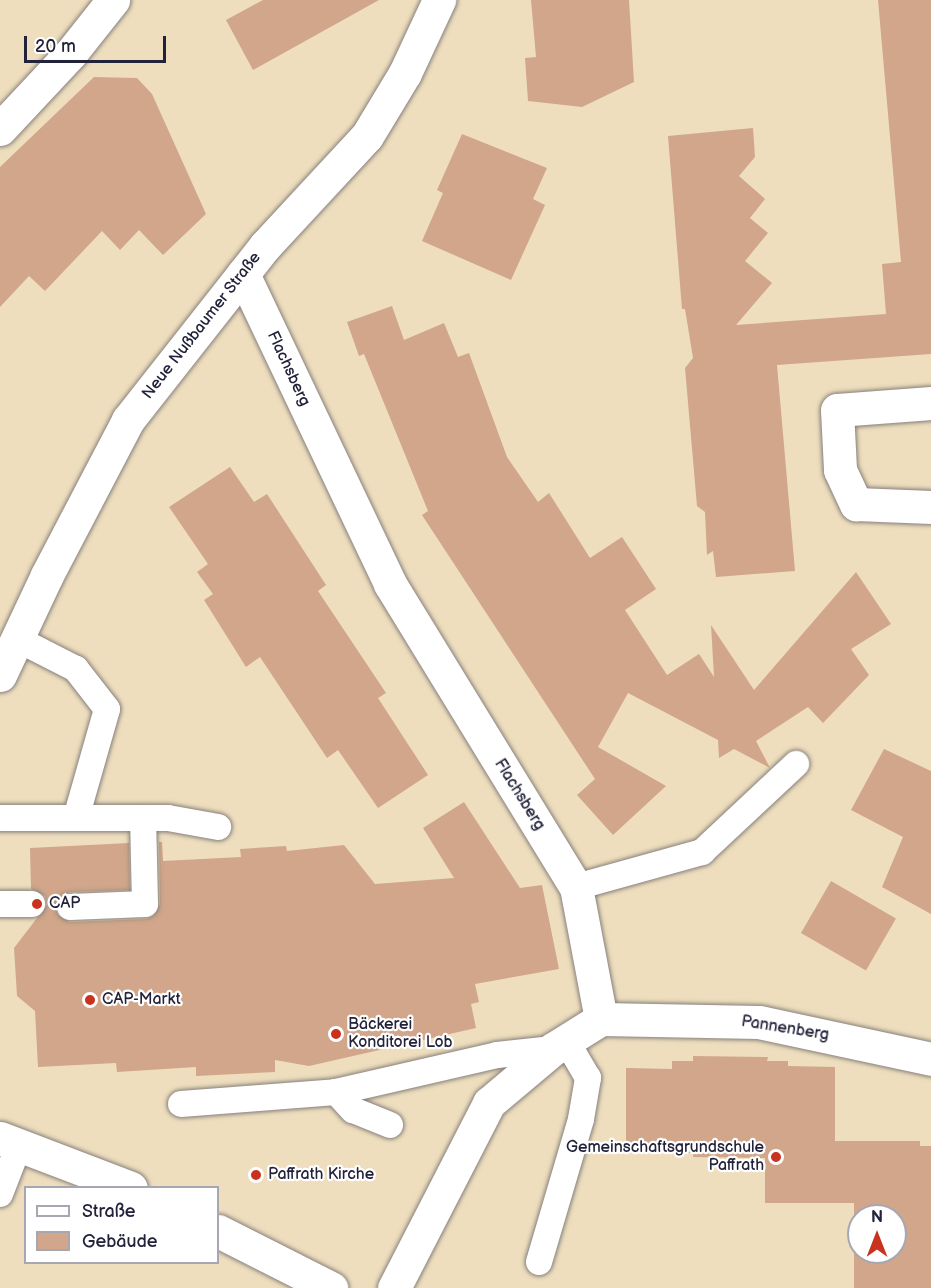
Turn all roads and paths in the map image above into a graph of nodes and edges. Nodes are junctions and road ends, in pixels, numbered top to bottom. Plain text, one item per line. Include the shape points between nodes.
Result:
1 (113, 0) edge
2 (439, 0) edge
3 (0, 129) edge
4 (243, 274) junction
5 (931, 403) edge
6 (931, 507) edge
7 (16, 639) junction
8 (0, 675) edge
9 (796, 764) dead end
10 (0, 818) edge
11 (76, 818) junction
12 (143, 818) junction
13 (218, 827) dead end
14 (576, 887) junction
15 (0, 904) edge
16 (32, 904) dead end
17 (70, 907) dead end
18 (601, 1019) junction
19 (560, 1046) junction
20 (931, 1059) edge
21 (336, 1092) junction
22 (181, 1104) dead end
23 (390, 1125) dead end
24 (9, 1142) edge
25 (126, 1186) edge
26 (0, 1194) edge
27 (219, 1232) edge
28 (539, 1262) dead end
29 (331, 1288) edge
30 (394, 1288) edge

1 - 3 street via 71,53
2 - 4 street, Neue Nußbaumer Straße via 405,73 367,136
4 - 7 street, Neue Nußbaumer Straße via 128,420
4 - 14 street, Flachsberg via 390,584
5 - 6 street via 837,410 840,470 856,504
7 - 8 street, Neue Nußbaumer Straße
7 - 11 lane via 76,669 107,709
9 - 14 lane via 702,852
10 - 11 lane
11 - 12 lane
12 - 13 lane
12 - 17 lane via 145,904
14 - 18 street, Flachsberg
15 - 16 lane
18 - 19 street
18 - 20 street, Pannenberg via 759,1022
19 - 21 lane via 497,1055
19 - 28 lane via 588,1078 581,1119
19 - 30 street via 489,1103
21 - 22 lane
21 - 23 lane via 352,1110
24 - 25 street
24 - 26 lane
27 - 29 street

